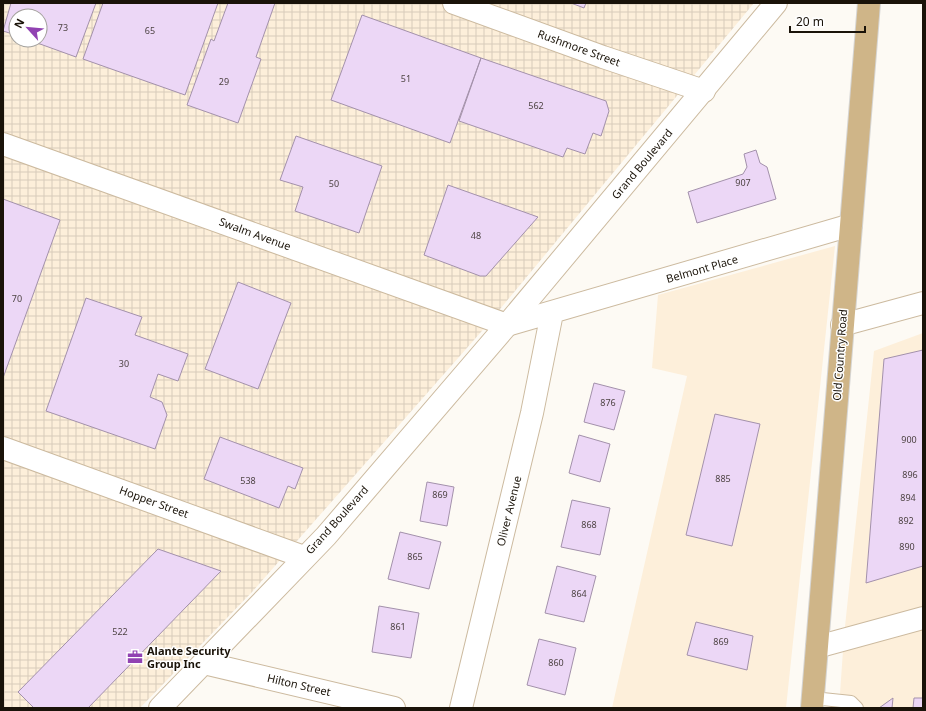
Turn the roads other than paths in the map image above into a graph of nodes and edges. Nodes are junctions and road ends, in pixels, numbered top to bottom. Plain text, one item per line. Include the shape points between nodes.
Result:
1 (454, 3) edge
2 (776, 3) edge
3 (869, 3) edge
4 (704, 91) junction
5 (3, 144) edge
6 (851, 225) junction
7 (923, 303) edge
8 (552, 313) junction
9 (507, 325) junction
10 (842, 326) junction
11 (3, 448) edge
12 (304, 557) junction
13 (923, 618) edge
14 (817, 647) junction
15 (204, 663) junction
16 (812, 703) edge
17 (160, 708) edge
18 (394, 708) edge
19 (461, 708) edge
20 (857, 708) edge

1 - 4 street, Rushmore Street
2 - 4 street, Grand Boulevard
3 - 6 main road, Old Country Road
4 - 9 street, Grand Boulevard
5 - 9 street, Swalm Avenue
6 - 8 street, Belmont Place
6 - 10 main road, Old Country Road
7 - 10 street
8 - 9 street
8 - 19 street, Oliver Avenue via 532,413
9 - 12 street, Grand Boulevard via 326,536
10 - 14 main road, Old Country Road
11 - 12 street, Hopper Street
12 - 15 street, Grand Boulevard
13 - 14 street
14 - 16 main road, Old Country Road
15 - 17 street, Grand Boulevard
15 - 18 street, Hilton Street
16 - 20 lane via 851,702

